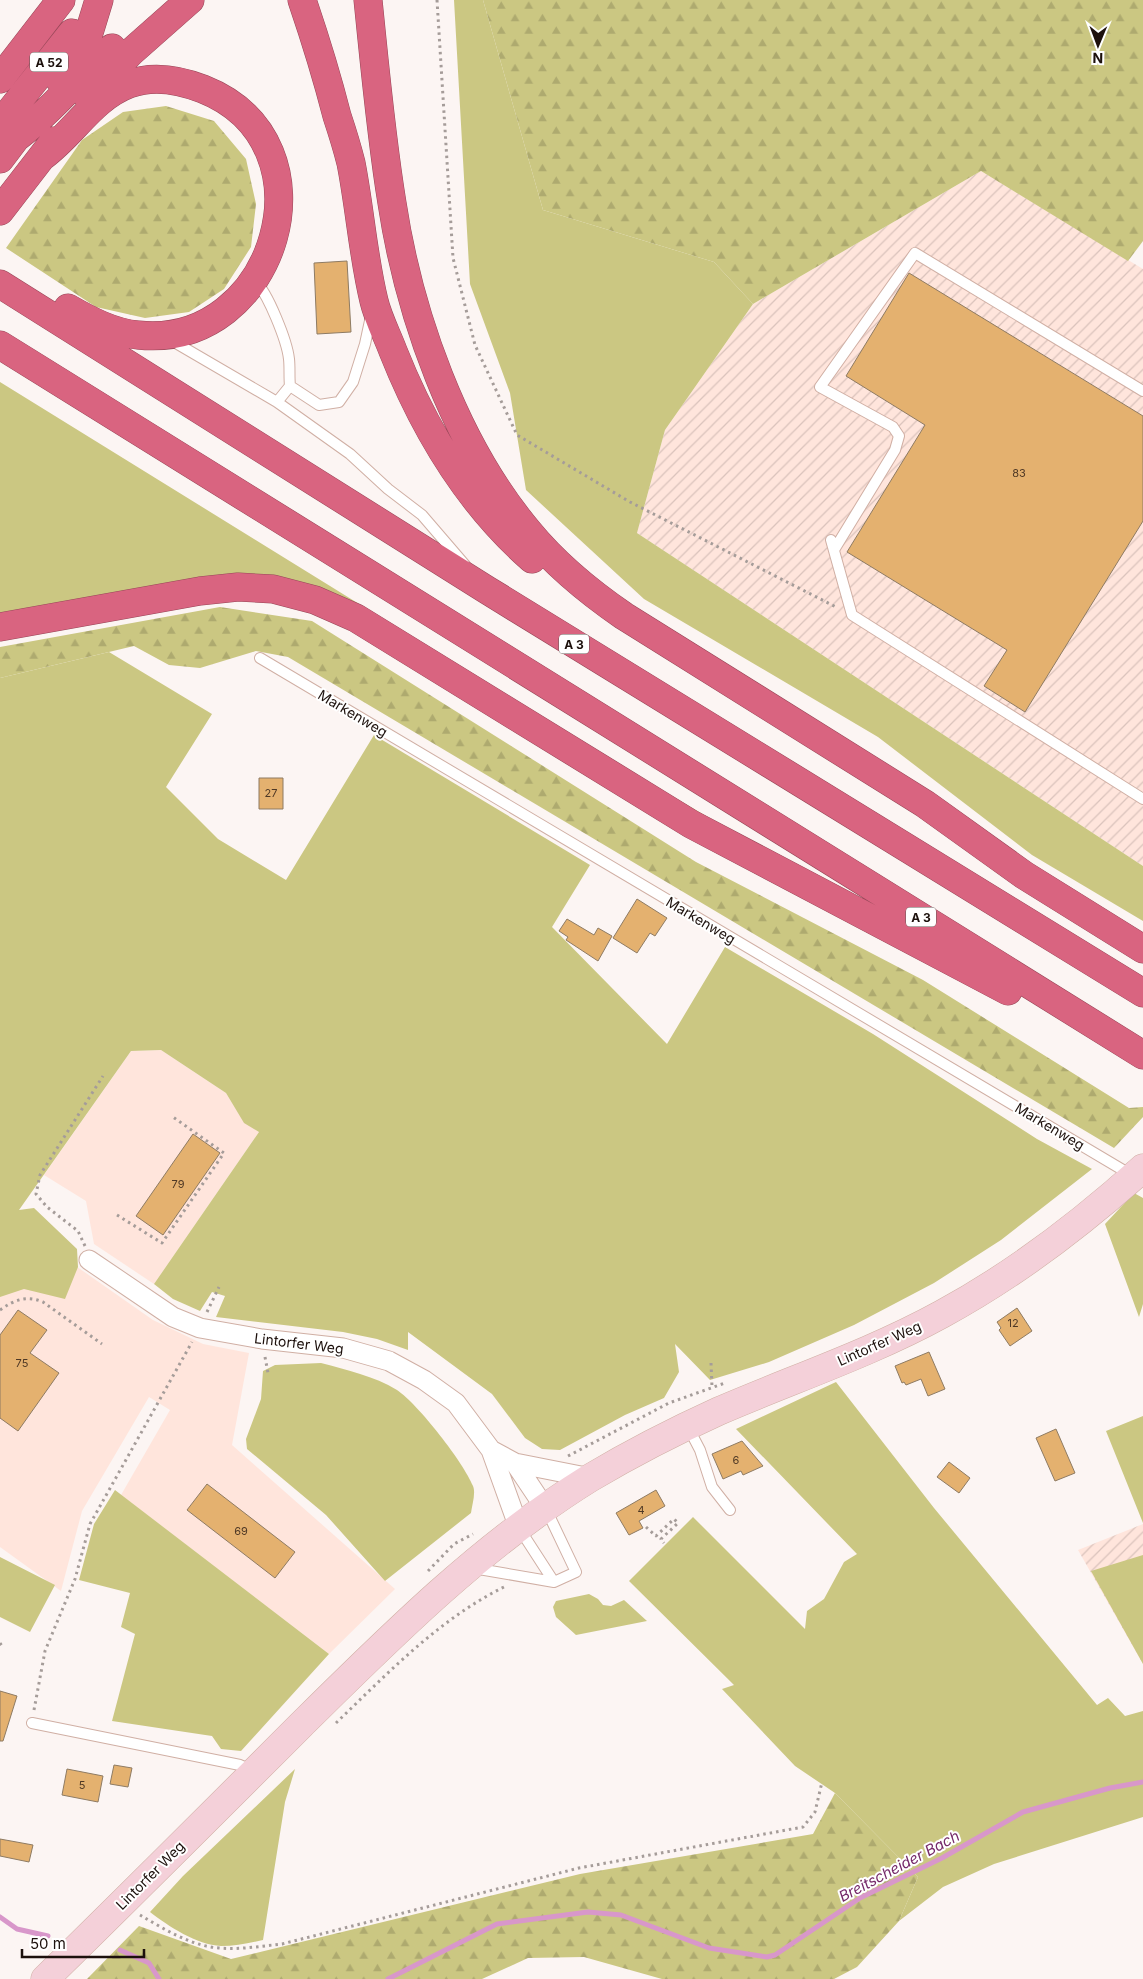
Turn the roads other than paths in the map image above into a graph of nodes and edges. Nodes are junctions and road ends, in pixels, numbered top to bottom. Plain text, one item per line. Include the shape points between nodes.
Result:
1 (40, 0) edge
2 (61, 0) edge
3 (98, 0) edge
4 (172, 0) edge
5 (190, 0) edge
6 (302, 0) edge
7 (368, 0) edge
8 (0, 52) edge
9 (0, 79) edge
10 (8, 131) edge
11 (43, 156) junction
12 (0, 159) edge
13 (0, 211) edge
14 (254, 280) junction
15 (4, 287) edge
16 (374, 303) junction
17 (163, 335) junction
18 (0, 345) edge
19 (290, 386) junction
20 (1143, 391) edge
21 (277, 402) junction
22 (487, 590) junction
23 (624, 616) junction
24 (0, 627) edge
25 (260, 658) dead end
26 (1143, 799) edge
27 (1143, 949) edge
28 (1143, 992) edge
29 (1143, 1055) edge
30 (1143, 1062) edge
31 (1140, 1176) edge
32 (89, 1260) road end
33 (687, 1426) junction
34 (491, 1450) junction
35 (515, 1463) junction
36 (591, 1478) junction
37 (545, 1508) junction
38 (730, 1510) dead end
39 (519, 1528) junction
40 (470, 1567) junction
41 (554, 1582) junction
42 (32, 1723) road end
43 (255, 1771) junction
44 (45, 1979) edge

1 - 8 highway
2 - 9 highway, A 52
3 - 10 highway, A 52
4 - 10 highway via 99,59 42,118
5 - 11 highway via 110,73
6 - 16 highway via 350,162
7 - 23 highway via 385,159 398,238 421,322 451,404 495,487 528,532 583,586
10 - 12 highway
11 - 13 highway
11 - 14 highway via 57,146 103,98 132,83 171,80 191,84 225,100 241,113 263,141 275,169 279,190 273,242
14 - 17 highway via 238,300 217,316 193,328
14 - 19 lane via 267,297 284,338
15 - 17 highway via 52,301 124,333
15 - 22 highway, A 3
16 - 19 lane via 353,382 339,402 319,405
16 - 23 highway via 422,417 480,506 526,554 569,590
17 - 21 lane
18 - 29 highway, A 3
19 - 21 lane
20 - 26 lane via 915,253 820,387 893,427 899,436 895,450 832,545 852,615
21 - 22 lane via 350,454 422,515
22 - 28 highway, A 3
23 - 27 highway via 925,804 1024,876
24 - 30 highway via 200,591 273,590 315,600 356,618 691,824
25 - 31 lane, Markenweg
31 - 33 main road, Lintorfer Weg via 1060,1237 941,1314 874,1347
32 - 34 street, Lintorfer Weg via 173,1317 200,1328 343,1348 389,1361 456,1403
33 - 36 main road, Lintorfer Weg
33 - 38 lane via 700,1450 712,1487
34 - 35 street, Lintorfer Weg
34 - 39 street, Lintorfer Weg
35 - 36 street, Lintorfer Weg
35 - 37 street, Lintorfer Weg
36 - 37 main road, Lintorfer Weg
37 - 39 main road, Lintorfer Weg
37 - 41 lane via 576,1572
39 - 40 main road, Lintorfer Weg
39 - 41 lane
40 - 41 lane
40 - 43 main road, Lintorfer Weg via 417,1613
42 - 43 lane via 240,1765
43 - 44 main road, Lintorfer Weg

